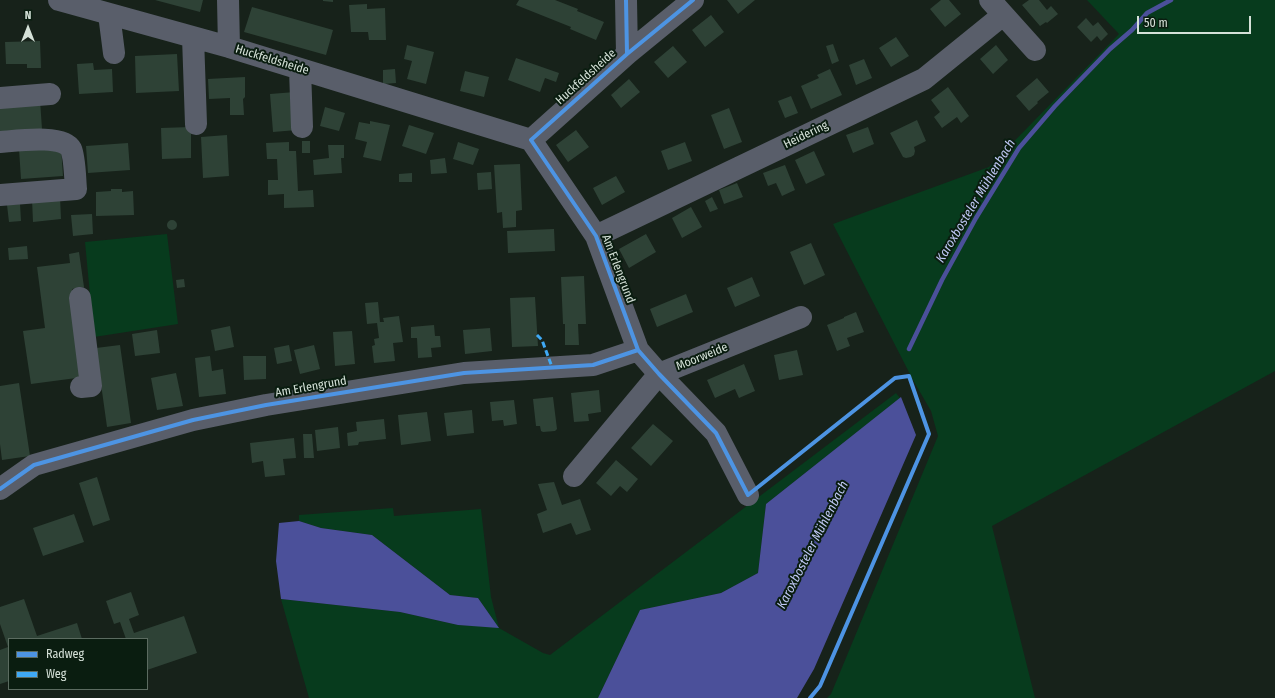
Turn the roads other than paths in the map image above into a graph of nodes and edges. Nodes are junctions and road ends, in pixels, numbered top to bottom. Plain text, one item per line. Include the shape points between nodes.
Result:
1 (59, 0) edge
2 (228, 0) edge
3 (626, 0) edge
4 (693, 0) edge
5 (997, 7) edge
6 (109, 14) junction
7 (192, 37) junction
8 (229, 47) junction
9 (1035, 50) dead end
10 (114, 53) dead end
11 (627, 54) junction
12 (300, 69) junction
13 (50, 94) dead end
14 (0, 98) edge
15 (196, 124) dead end
16 (302, 127) dead end
17 (531, 140) junction
18 (0, 142) edge
19 (0, 195) edge
20 (596, 236) junction
21 (80, 298) dead end
22 (801, 317) dead end
23 (638, 350) junction
24 (659, 374) junction
25 (81, 386) dead end
26 (574, 476) dead end
27 (0, 489) edge
28 (748, 495) dead end

1 - 6 street, Huckfeldsheide
2 - 8 street
3 - 11 street
4 - 11 street, Huckfeldsheide
5 - 9 street, Heidering
5 - 20 street, Heidering via 924,79
6 - 7 street, Huckfeldsheide
6 - 10 street
7 - 8 street, Huckfeldsheide
7 - 15 street
8 - 12 street, Huckfeldsheide
11 - 17 street, Huckfeldsheide
12 - 16 street
12 - 17 street, Huckfeldsheide
13 - 14 street
17 - 20 street, Am Erlengrund
18 - 19 street via 46,140 68,145 72,153 76,189
20 - 23 street, Am Erlengrund
21 - 25 street via 91,386
22 - 24 street, Moorweide
23 - 24 street, Am Erlengrund
23 - 27 street, Am Erlengrund via 593,364 464,373 266,405 192,420 34,465
24 - 26 street, Moorweide
24 - 28 street, Am Erlengrund via 716,433

